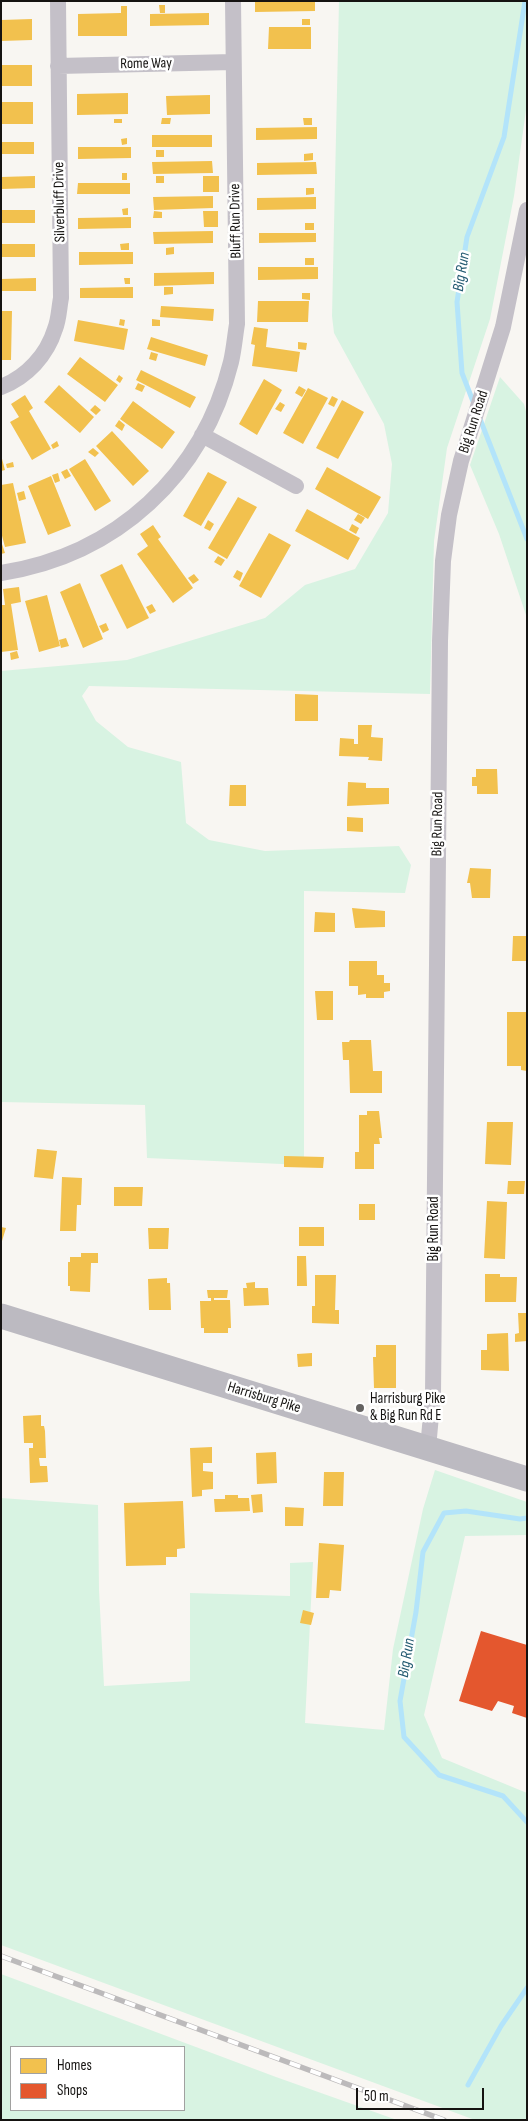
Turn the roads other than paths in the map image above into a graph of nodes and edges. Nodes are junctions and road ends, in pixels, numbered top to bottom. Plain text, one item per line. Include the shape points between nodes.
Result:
1 (58, 1) edge
2 (233, 1) edge
3 (233, 62) junction
4 (58, 66) junction
5 (527, 210) edge
6 (6, 386) edge
7 (202, 435) junction
8 (296, 486) dead end
9 (1, 573) edge
10 (1, 1316) edge
11 (428, 1448) junction
12 (527, 1479) edge

1 - 4 street, Silverbluff Drive
2 - 3 street, Bluff Run Drive
3 - 4 street, Rome Way
3 - 7 street, Bluff Run Drive via 237,324 232,361
4 - 6 street, Silverbluff Drive via 61,298 56,328 44,353 28,371
5 - 11 street, Big Run Road via 503,327 461,461 443,561 433,1394
7 - 8 street
7 - 9 street, Bluff Run Drive via 170,481 138,515 70,554 25,569
10 - 11 main road, Harrisburg Pike
11 - 12 main road, Harrisburg Pike

